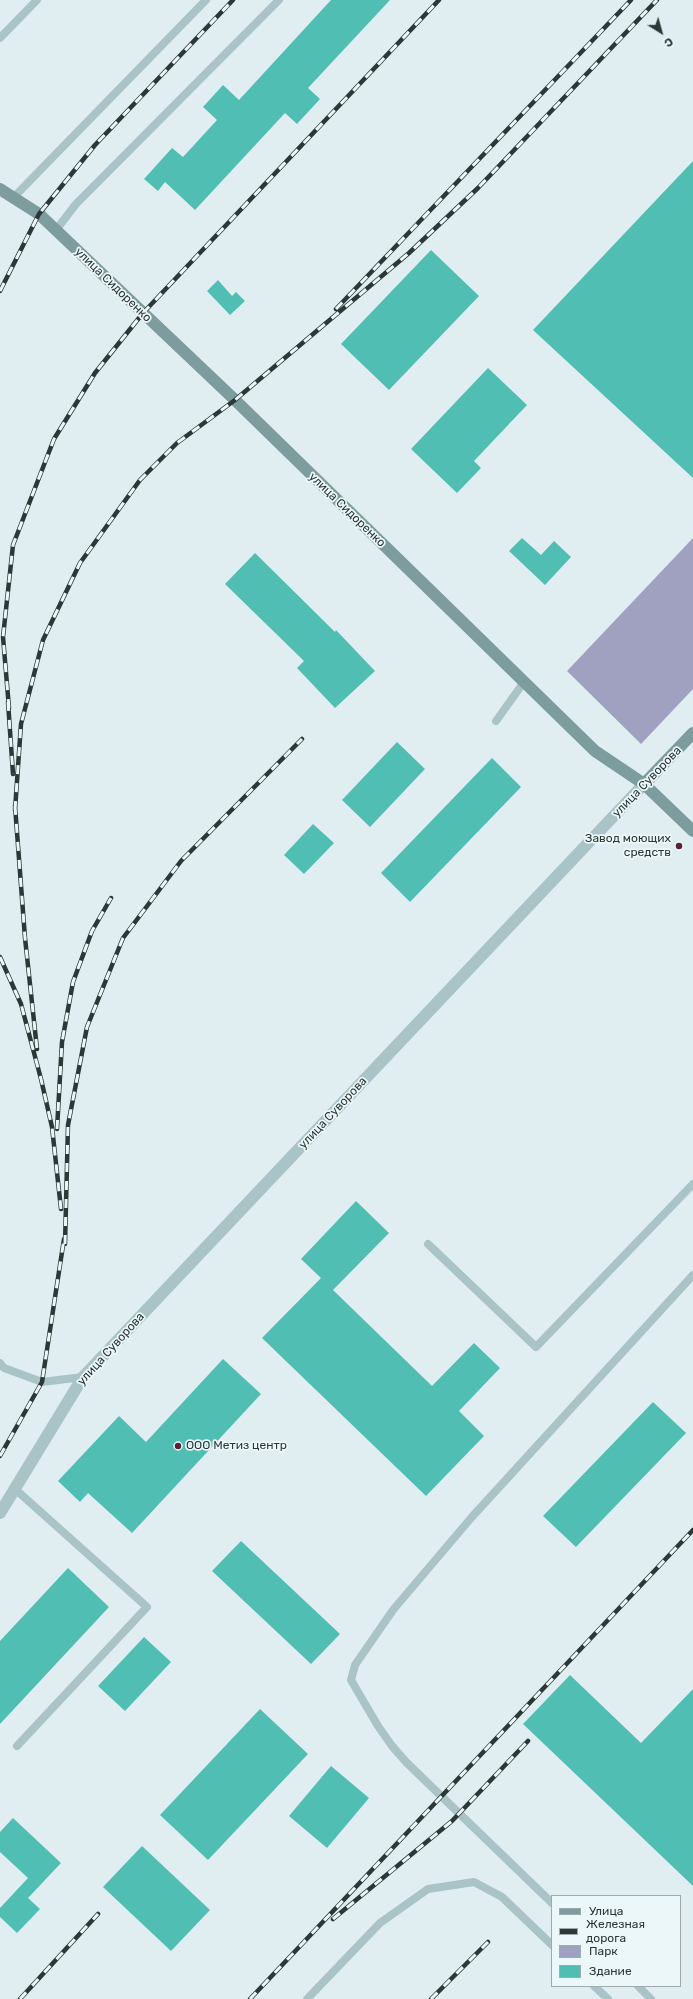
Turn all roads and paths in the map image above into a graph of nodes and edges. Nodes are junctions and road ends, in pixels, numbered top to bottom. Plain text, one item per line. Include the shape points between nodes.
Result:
1 (37, 0) edge
2 (206, 0) edge
3 (279, 0) edge
4 (0, 38) edge
5 (0, 189) edge
6 (13, 198) junction
7 (56, 230) junction
8 (524, 682) junction
9 (496, 721) dead end
10 (693, 733) edge
11 (644, 784) junction
12 (693, 832) edge
13 (693, 1184) edge
14 (428, 1244) dead end
15 (693, 1276) edge
16 (0, 1363) edge
17 (83, 1377) junction
18 (15, 1489) junction
19 (0, 1513) edge
20 (17, 1746) dead end
21 (551, 1902) edge
22 (551, 1944) edge
23 (595, 1987) edge
24 (639, 1987) edge
25 (307, 1999) edge
26 (608, 1999) edge
27 (652, 1999) edge

1 - 4 lane
2 - 6 lane
3 - 7 lane via 76,204
5 - 6 street, улица Сидоренко
6 - 7 street, улица Сидоренко via 39,214
7 - 8 street, улица Сидоренко via 235,400
8 - 9 lane
8 - 11 street, улица Сидоренко via 595,751
10 - 11 street, улица Суворова
11 - 12 street, улица Сидоренко
11 - 17 street, улица Суворова
13 - 14 lane via 536,1347
15 - 21 lane via 471,1518 402,1598 355,1665 351,1680 378,1726 407,1763
16 - 17 lane via 4,1368 42,1382
17 - 18 street, улица Суворова
18 - 19 street, улица Суворова
18 - 20 lane via 147,1607
22 - 25 lane via 502,1897 474,1882 428,1889 380,1923
23 - 26 lane
24 - 27 lane

